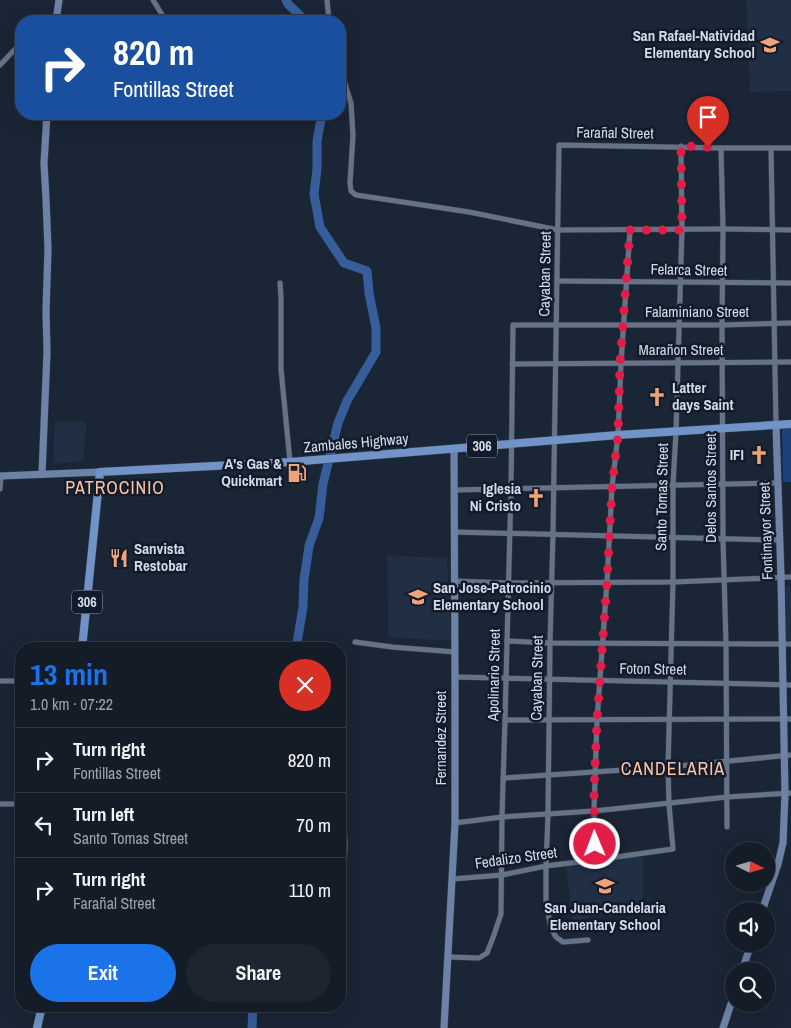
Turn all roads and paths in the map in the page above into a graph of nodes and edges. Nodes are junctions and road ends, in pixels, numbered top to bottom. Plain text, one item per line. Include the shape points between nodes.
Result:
1 (59, 0) edge
2 (154, 0) edge
3 (327, 0) edge
4 (57, 15) edge
5 (163, 15) edge
6 (328, 15) edge
7 (15, 50) edge
8 (0, 65) edge
9 (346, 84) edge
10 (47, 120) edge
11 (559, 145) joint
12 (681, 146) junction
13 (721, 148) junction
14 (771, 148) junction
15 (791, 148) edge
16 (723, 229) junction
17 (558, 230) junction
18 (630, 230) junction
19 (682, 230) junction
20 (772, 230) junction
21 (791, 230) edge
22 (557, 281) junction
23 (626, 281) junction
24 (680, 282) junction
25 (280, 283) dead end
26 (722, 283) junction
27 (773, 283) junction
28 (791, 283) edge
29 (791, 323) edge
30 (623, 324) junction
31 (679, 324) junction
32 (774, 324) junction
33 (513, 325) joint
34 (556, 325) junction
35 (722, 325) junction
36 (678, 362) junction
37 (774, 362) junction
38 (791, 362) edge
39 (620, 363) junction
40 (722, 363) junction
41 (512, 364) junction
42 (556, 364) junction
43 (791, 424) edge
44 (776, 425) junction
45 (723, 428) junction
46 (676, 432) junction
47 (618, 435) junction
48 (555, 440) junction
49 (512, 444) junction
50 (454, 449) junction
51 (290, 462) junction
52 (100, 472) junction
53 (42, 474) junction
54 (0, 476) edge
55 (778, 483) junction
56 (723, 484) junction
57 (673, 486) junction
58 (612, 487) junction
59 (554, 488) junction
60 (0, 489) edge
61 (511, 489) junction
62 (454, 490) junction
63 (454, 532) junction
64 (510, 533) junction
65 (553, 534) junction
66 (610, 536) junction
67 (673, 538) junction
68 (723, 539) junction
69 (779, 540) junction
70 (781, 577) junction
71 (791, 577) edge
72 (724, 580) junction
73 (454, 581) junction
74 (508, 582) junction
75 (607, 582) junction
76 (673, 582) junction
77 (551, 583) junction
78 (507, 641) junction
79 (83, 642) edge
80 (355, 642) dead end
81 (550, 643) junction
82 (603, 643) junction
83 (671, 643) junction
84 (726, 644) junction
85 (782, 644) junction
86 (791, 644) edge
87 (455, 652) junction
88 (455, 677) junction
89 (506, 678) junction
90 (549, 679) junction
91 (600, 680) junction
92 (0, 681) edge
93 (15, 681) edge
94 (671, 682) junction
95 (726, 683) junction
96 (783, 685) junction
97 (791, 685) edge
98 (670, 719) junction
99 (727, 719) junction
100 (787, 719) edge
101 (505, 720) junction
102 (548, 720) junction
103 (597, 720) junction
104 (787, 756) edge
105 (727, 761) junction
106 (668, 767) junction
107 (595, 772) junction
108 (549, 776) junction
109 (503, 778) junction
110 (788, 793) edge
111 (727, 797) junction
112 (0, 804) edge
113 (15, 804) edge
114 (669, 804) junction
115 (594, 811) junction
116 (548, 815) junction
117 (502, 818) junction
118 (454, 823) junction
119 (727, 827) dead end
120 (673, 848) joint
121 (595, 860) junction
122 (546, 866) junction
123 (502, 875) junction
124 (452, 879) junction
125 (765, 902) edge
126 (588, 940) dead end
127 (448, 956) junction
128 (41, 1012) edge
129 (728, 1012) edge
130 (37, 1028) edge
131 (444, 1028) edge
132 (723, 1028) edge

1 - 4 street
2 - 5 street
3 - 6 street
7 - 8 street
9 - 17 street via 352,103 350,183 356,196 470,212
10 - 53 street via 44,163 48,249 47,352
11 - 12 street, Farañal Street
11 - 17 street, Cayaban Street
12 - 13 street, Farañal Street
12 - 19 street, Santo Tomas Street
13 - 14 street, Farañal Street
13 - 16 street, Delos Santos Street
14 - 15 street, Farañal Street
14 - 20 street, Fontimayor Street
16 - 19 street
16 - 20 street
16 - 26 street, Delos Santos Street
17 - 18 street
17 - 22 street, Cayaban Street
18 - 19 street
18 - 23 street
19 - 24 street, Santo Tomas Street
20 - 21 street
20 - 27 street, Fontimayor Street
22 - 23 street, Felarca Street
22 - 34 street, Cayaban Street
23 - 24 street, Felarca Street
23 - 30 street
24 - 26 street, Felarca Street
24 - 31 street, Santo Tomas Street
25 - 51 street via 281,369
26 - 27 street, Felarca Street
26 - 35 street, Delos Santos Street
27 - 28 street, Felarca Street
27 - 32 street, Fontimayor Street
29 - 32 street, Falaminiano Street
30 - 31 street, Falaminiano Street
30 - 34 street, Falaminiano Street
30 - 39 street
31 - 35 street, Falaminiano Street
31 - 36 street, Santo Tomas Street
32 - 35 street, Falaminiano Street
32 - 37 street, Fontimayor Street
33 - 34 street, Falaminiano Street
33 - 41 street, Apolinario Street
34 - 42 street, Cayaban Street
35 - 40 street, Delos Santos Street
36 - 39 street, Marañon Street
36 - 40 street, Marañon Street
36 - 46 street, Santo Tomas Street
37 - 38 street, Marañon Street
37 - 40 street, Marañon Street
37 - 44 street, Fontimayor Street
39 - 42 street, Marañon Street
39 - 47 street
40 - 45 street, Delos Santos Street
41 - 42 street, Marañon Street
41 - 49 street, Apolinario Street
42 - 48 street, Cayaban Street
43 - 44 main road, Zambales Highway / 306
44 - 45 main road, Zambales Highway / 306
44 - 55 street, Fontimayor Street
45 - 46 main road, Zambales Highway / 306
45 - 56 street, Delos Santos Street
46 - 47 main road, Zambales Highway / 306
46 - 57 street, Santo Tomas Street
47 - 48 main road, Zambales Highway / 306
47 - 58 street
48 - 49 main road, Zambales Highway / 306
48 - 59 street, Cayaban Street
49 - 50 main road, Zambales Highway / 306
49 - 61 street, Apolinario Street
50 - 51 main road, Zambales Highway / 306
50 - 62 street, Fernandez Street
51 - 52 main road, Zambales Highway / 306
52 - 53 street
52 - 79 main road, 306
53 - 54 street
54 - 60 street
55 - 56 street
55 - 69 street, Fontimayor Street
56 - 57 street
56 - 68 street, Delos Santos Street
57 - 58 street
57 - 67 street, Santo Tomas Street
58 - 59 street
58 - 66 street
59 - 61 street
59 - 65 street, Cayaban Street
61 - 62 street
61 - 64 street, Apolinario Street
62 - 63 street, Fernandez Street
63 - 64 street
63 - 73 street, Fernandez Street
64 - 65 street
64 - 74 street, Apolinario Street
65 - 66 street
65 - 77 street, Cayaban Street
66 - 67 street
66 - 75 street
67 - 68 street
67 - 76 street, Santo Tomas Street
68 - 69 street
68 - 72 street, Delos Santos Street
69 - 70 street, Fontimayor Street
70 - 71 street
70 - 72 street
70 - 85 street, Fontimayor Street
72 - 76 street
72 - 84 street, Delos Santos Street
73 - 74 street
73 - 87 street, Fernandez Street
74 - 77 street
74 - 78 street, Apolinario Street
75 - 76 street
75 - 77 street
75 - 82 street
76 - 83 street, Santo Tomas Street
77 - 81 street, Cayaban Street
78 - 81 street
78 - 89 street, Apolinario Street
80 - 87 street
81 - 82 street
81 - 90 street, Cayaban Street
82 - 83 street
82 - 91 street
83 - 84 street
83 - 94 street, Santo Tomas Street
84 - 85 street
84 - 95 street, Delos Santos Street
85 - 86 street
85 - 96 street, Fontimayor Street
87 - 88 street, Fernandez Street
88 - 89 street, Foton Street
88 - 118 street, Fernandez Street
89 - 90 street, Foton Street
89 - 101 street, Apolinario Street
90 - 91 street, Foton Street
90 - 102 street, Cayaban Street
91 - 94 street, Foton Street
91 - 103 street
92 - 93 street
94 - 95 street, Foton Street
94 - 98 street, Santo Tomas Street
95 - 96 street, Foton Street
95 - 99 street, Delos Santos Street
96 - 97 street, Foton Street
96 - 100 street, Fontimayor Street
98 - 99 street
98 - 103 street
98 - 106 street, Santo Tomas Street
99 - 100 street
99 - 105 street, Delos Santos Street
100 - 104 street, Fontimayor Street
101 - 102 street
101 - 109 street, Apolinario Street
102 - 103 street
102 - 108 street, Cayaban Street
103 - 107 street
104 - 105 street
104 - 110 street, Fontimayor Street
105 - 106 street
105 - 111 street, Delos Santos Street
106 - 107 street
106 - 114 street, Santo Tomas Street
107 - 108 street
107 - 115 street
108 - 109 street
108 - 116 street, Cayaban Street
109 - 117 street, Apolinario Street
110 - 111 street
110 - 125 street, Fontimayor Street via 783,843
111 - 114 street
111 - 119 street, Delos Santos Street
112 - 113 street
114 - 115 street
114 - 120 street, Santo Tomas Street
115 - 116 street
115 - 121 street
116 - 117 street
116 - 122 street, Cayaban Street
117 - 118 street
117 - 123 street, Apolinario Street
118 - 124 street, Fernandez Street
120 - 121 street, Fedalizo Street
121 - 122 street, Fedalizo Street
122 - 123 street, Fedalizo Street
122 - 126 street, Cayaban Street via 546,903 556,937 563,942
123 - 124 street, Fedalizo Street
123 - 127 street, Apolinario Street via 501,914 487,953 479,958
124 - 127 street, Fernandez Street
127 - 131 street, Fernandez Street
128 - 130 main road
129 - 132 street

